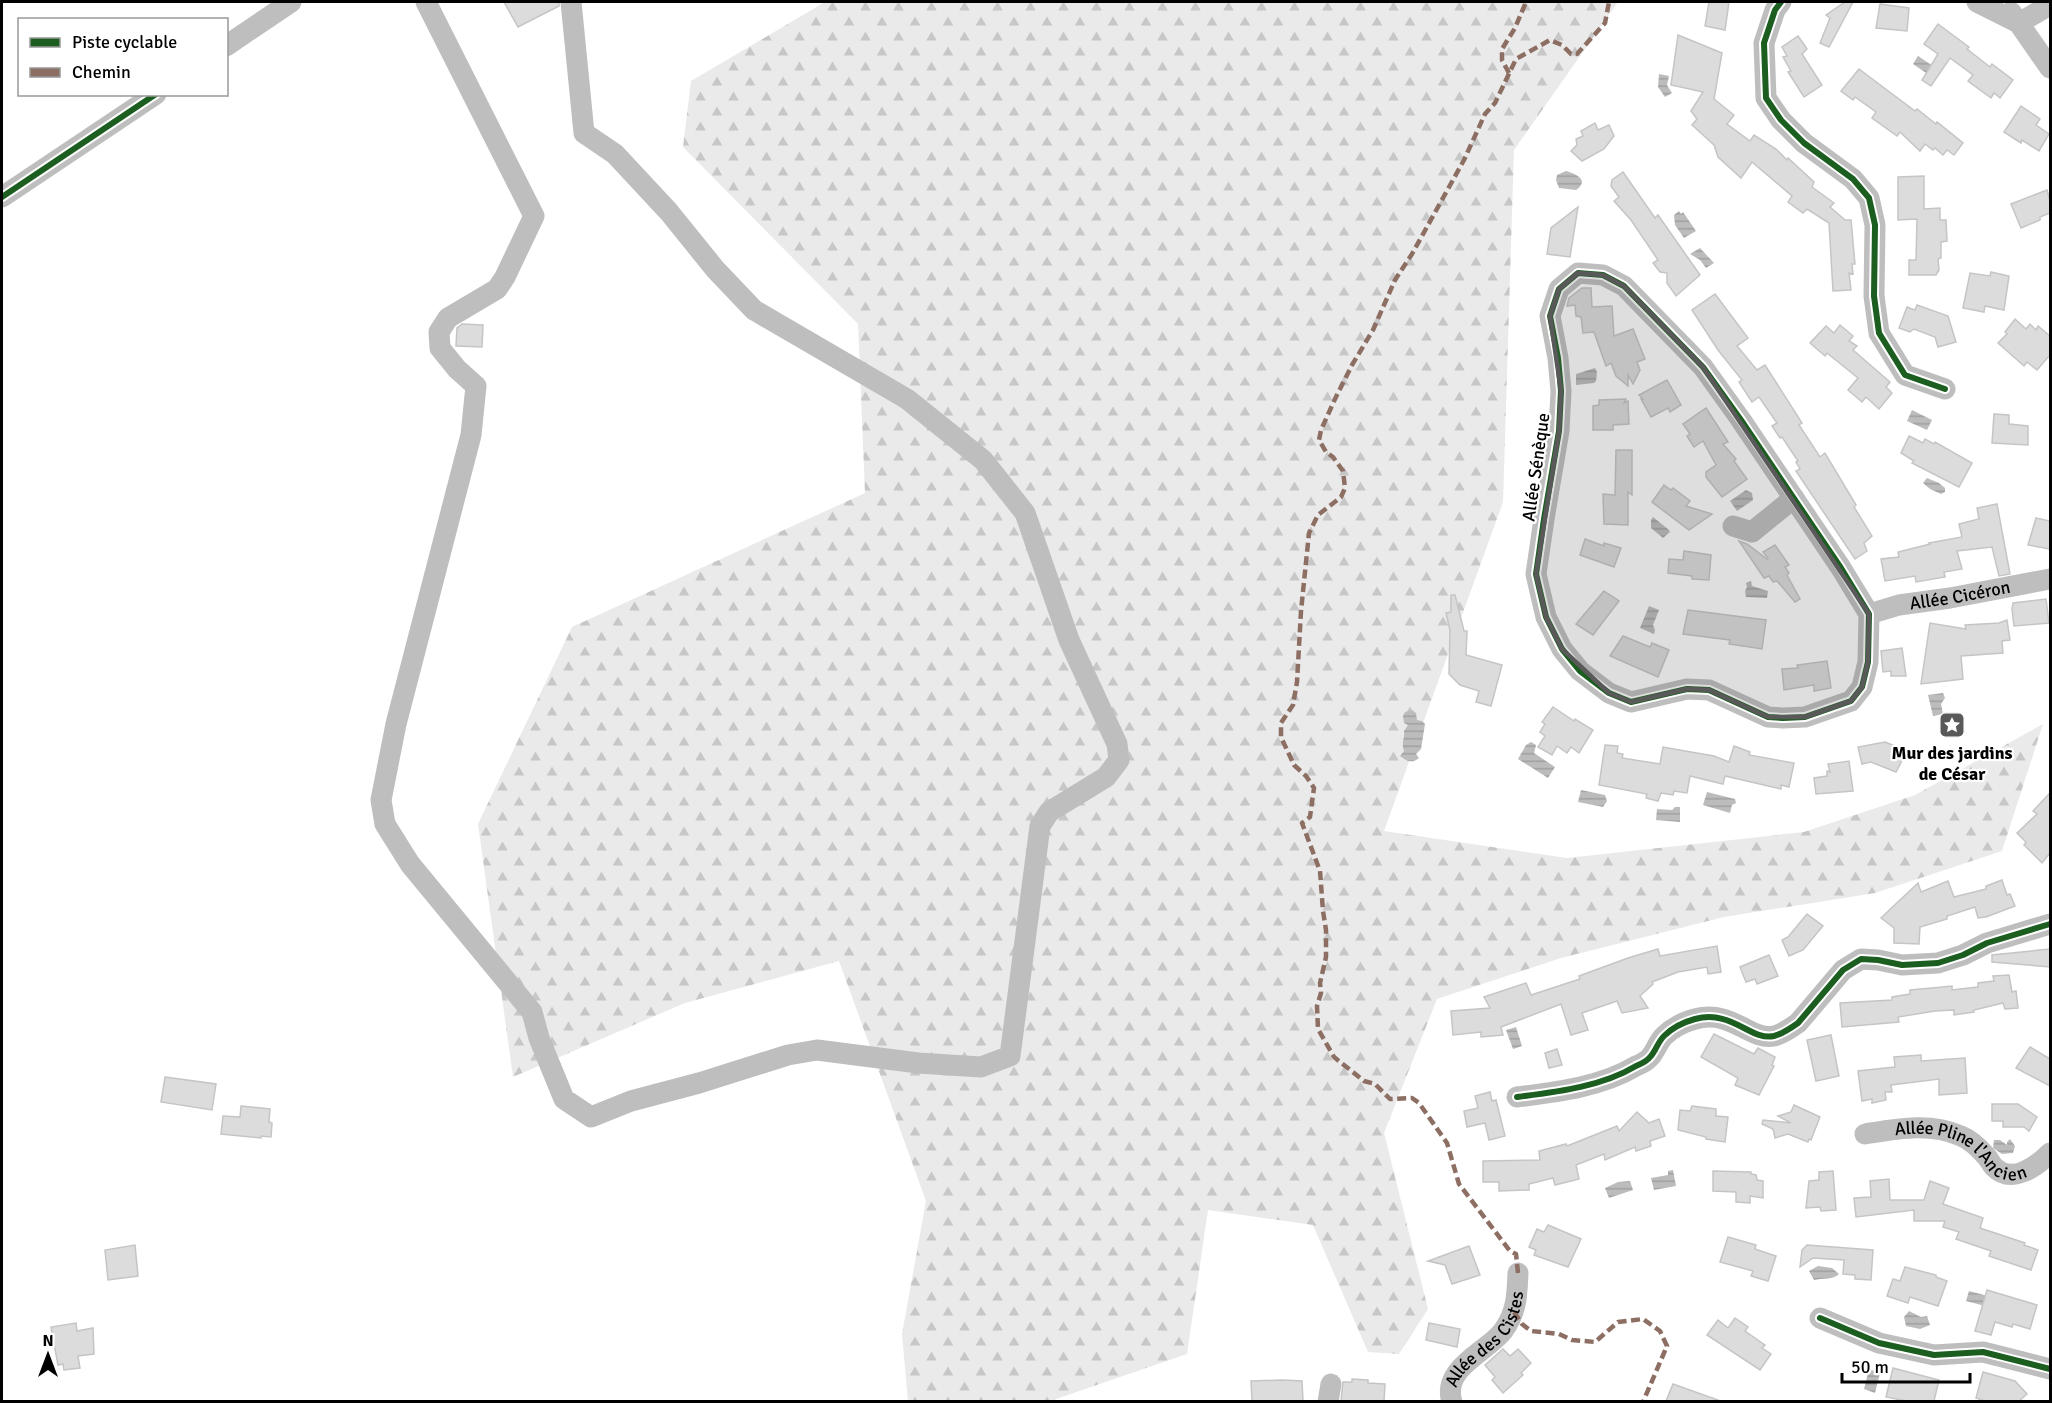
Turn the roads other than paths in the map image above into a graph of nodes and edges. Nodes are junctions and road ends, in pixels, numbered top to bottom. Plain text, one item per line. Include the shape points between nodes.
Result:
1 (291, 2) edge
2 (426, 2) edge
3 (571, 2) edge
4 (1781, 2) edge
5 (1977, 2) edge
6 (2004, 2) edge
7 (2048, 2) edge
8 (2019, 24) junction
9 (228, 45) edge
10 (2050, 68) edge
11 (153, 96) edge
12 (2, 197) edge
13 (1945, 389) dead end
14 (1794, 498) junction
15 (1733, 526) dead end
16 (2050, 579) edge
17 (1869, 614) junction
18 (2050, 924) edge
19 (1517, 1097) dead end
20 (1864, 1134) dead end
21 (2050, 1153) edge
22 (1518, 1273) dead end
23 (1820, 1318) dead end
24 (2050, 1369) edge
25 (1452, 1401) edge

1 - 9 street
2 - 3 street via 534,216 497,289 448,318 439,332 440,348 476,386 471,435 396,723 381,800 385,824 410,864 532,1012 564,1099 591,1117 631,1101 817,1050 981,1067 1010,1056 1040,826 1049,812 1106,777 1119,760 1117,744 1069,640 1025,513 983,460 907,399 754,310 615,154 585,133
4 - 13 street via 1764,43 1766,98 1780,120 1853,179 1869,198 1875,225 1874,296 1879,333 1905,375
5 - 8 street
6 - 8 street
7 - 8 street
8 - 10 street
11 - 12 street
14 - 15 street via 1752,532
14 - 17 street, Allée Sénèque
14 - 17 street, Allée Sénèque via 1702,367 1624,286 1603,275 1578,273 1559,289 1550,316 1561,391 1559,431 1536,574 1546,617 1562,649 1580,670 1609,693 1631,702 1687,689 1709,690 1768,717 1804,717 1851,701 1862,687 1868,662
16 - 17 street, Allée Cicéron via 1899,605
18 - 19 street via 1938,963 1902,965 1861,959 1843,970 1788,1030 1761,1036 1720,1017 1695,1019 1662,1037 1651,1056 1635,1067 1597,1082
20 - 21 street, Allée Pline l'Ancien via 1911,1126 1960,1135 1974,1143 1994,1168 2004,1174 2028,1171
22 - 25 street, Allée des Cistes via 1516,1307 1503,1332 1453,1376
23 - 24 street via 1879,1343 1934,1355 1983,1352

